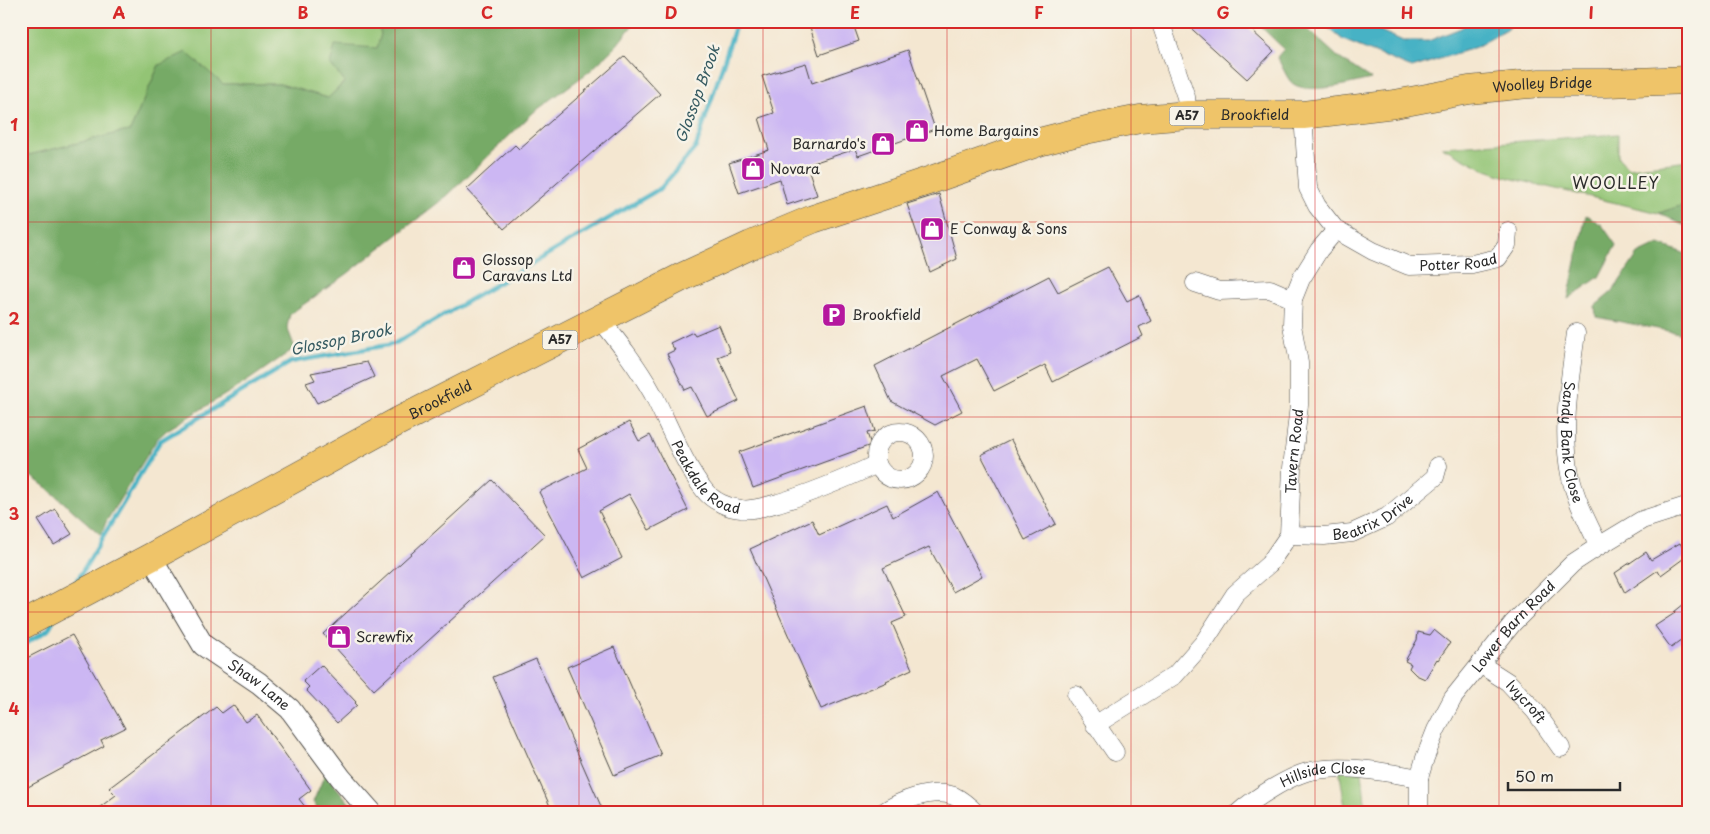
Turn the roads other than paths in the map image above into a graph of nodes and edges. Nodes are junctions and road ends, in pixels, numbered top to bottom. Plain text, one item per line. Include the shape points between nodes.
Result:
1 (1160, 21) edge
2 (1689, 80) edge
3 (1395, 104) joint
4 (1303, 115) junction
5 (1188, 116) junction
6 (1336, 230) junction
7 (1508, 231) dead end
8 (1195, 283) dead end
9 (1293, 298) junction
10 (601, 320) junction
11 (1576, 333) dead end
12 (877, 464) dead end
13 (1438, 466) dead end
14 (1689, 505) edge
15 (1289, 535) junction
16 (1599, 546) junction
17 (151, 557) junction
18 (21, 626) edge
19 (1480, 664) junction
20 (1076, 695) dead end
21 (1095, 725) junction
22 (1562, 748) dead end
23 (1115, 752) dead end
24 (1419, 778) junction
25 (372, 813) edge
26 (882, 813) edge
27 (976, 813) edge
28 (1238, 813) edge
29 (1419, 813) edge

1 - 5 street via 1186,97
2 - 3 main road, Woolley Bridge / A57 via 1540,82 1469,90
3 - 4 main road, Brookfield / A57
4 - 5 main road, Brookfield / A57
4 - 6 street via 1308,188
5 - 10 main road, Brookfield / A57 via 1140,120 1039,142 813,219 682,277
6 - 7 street, Potter Road via 1409,266 1472,264 1498,258 1507,245
6 - 9 street, Tavern Road via 1318,250
8 - 9 street via 1219,291 1270,289
9 - 15 street, Tavern Road via 1292,325 1299,363 1299,405
10 - 12 street, Peakdale Road via 635,363 691,471 706,493 718,502 743,510 761,508 843,480
10 - 17 main road, Brookfield / A57 via 397,422
11 - 16 street, Sandy Bank Close via 1566,433 1570,475 1581,509
13 - 15 street, Beatrix Drive via 1435,477 1386,517 1352,533
14 - 16 street, Lower Barn Road via 1642,520
15 - 21 street via 1269,564 1235,594 1204,642 1175,675
16 - 19 street, Lower Barn Road via 1573,563 1513,623
17 - 18 main road, Brookfield / A57
17 - 25 street, Shaw Lane via 203,645 259,683 290,709 341,778
19 - 22 street, Ivycroft via 1508,682 1535,711
19 - 24 street, Lower Barn Road via 1452,698 1430,744
20 - 21 street
21 - 23 street
24 - 28 street, Hillside Close via 1339,768 1310,771 1280,784
24 - 29 street, Lower Barn Road
26 - 27 street via 914,798 934,794 953,796

